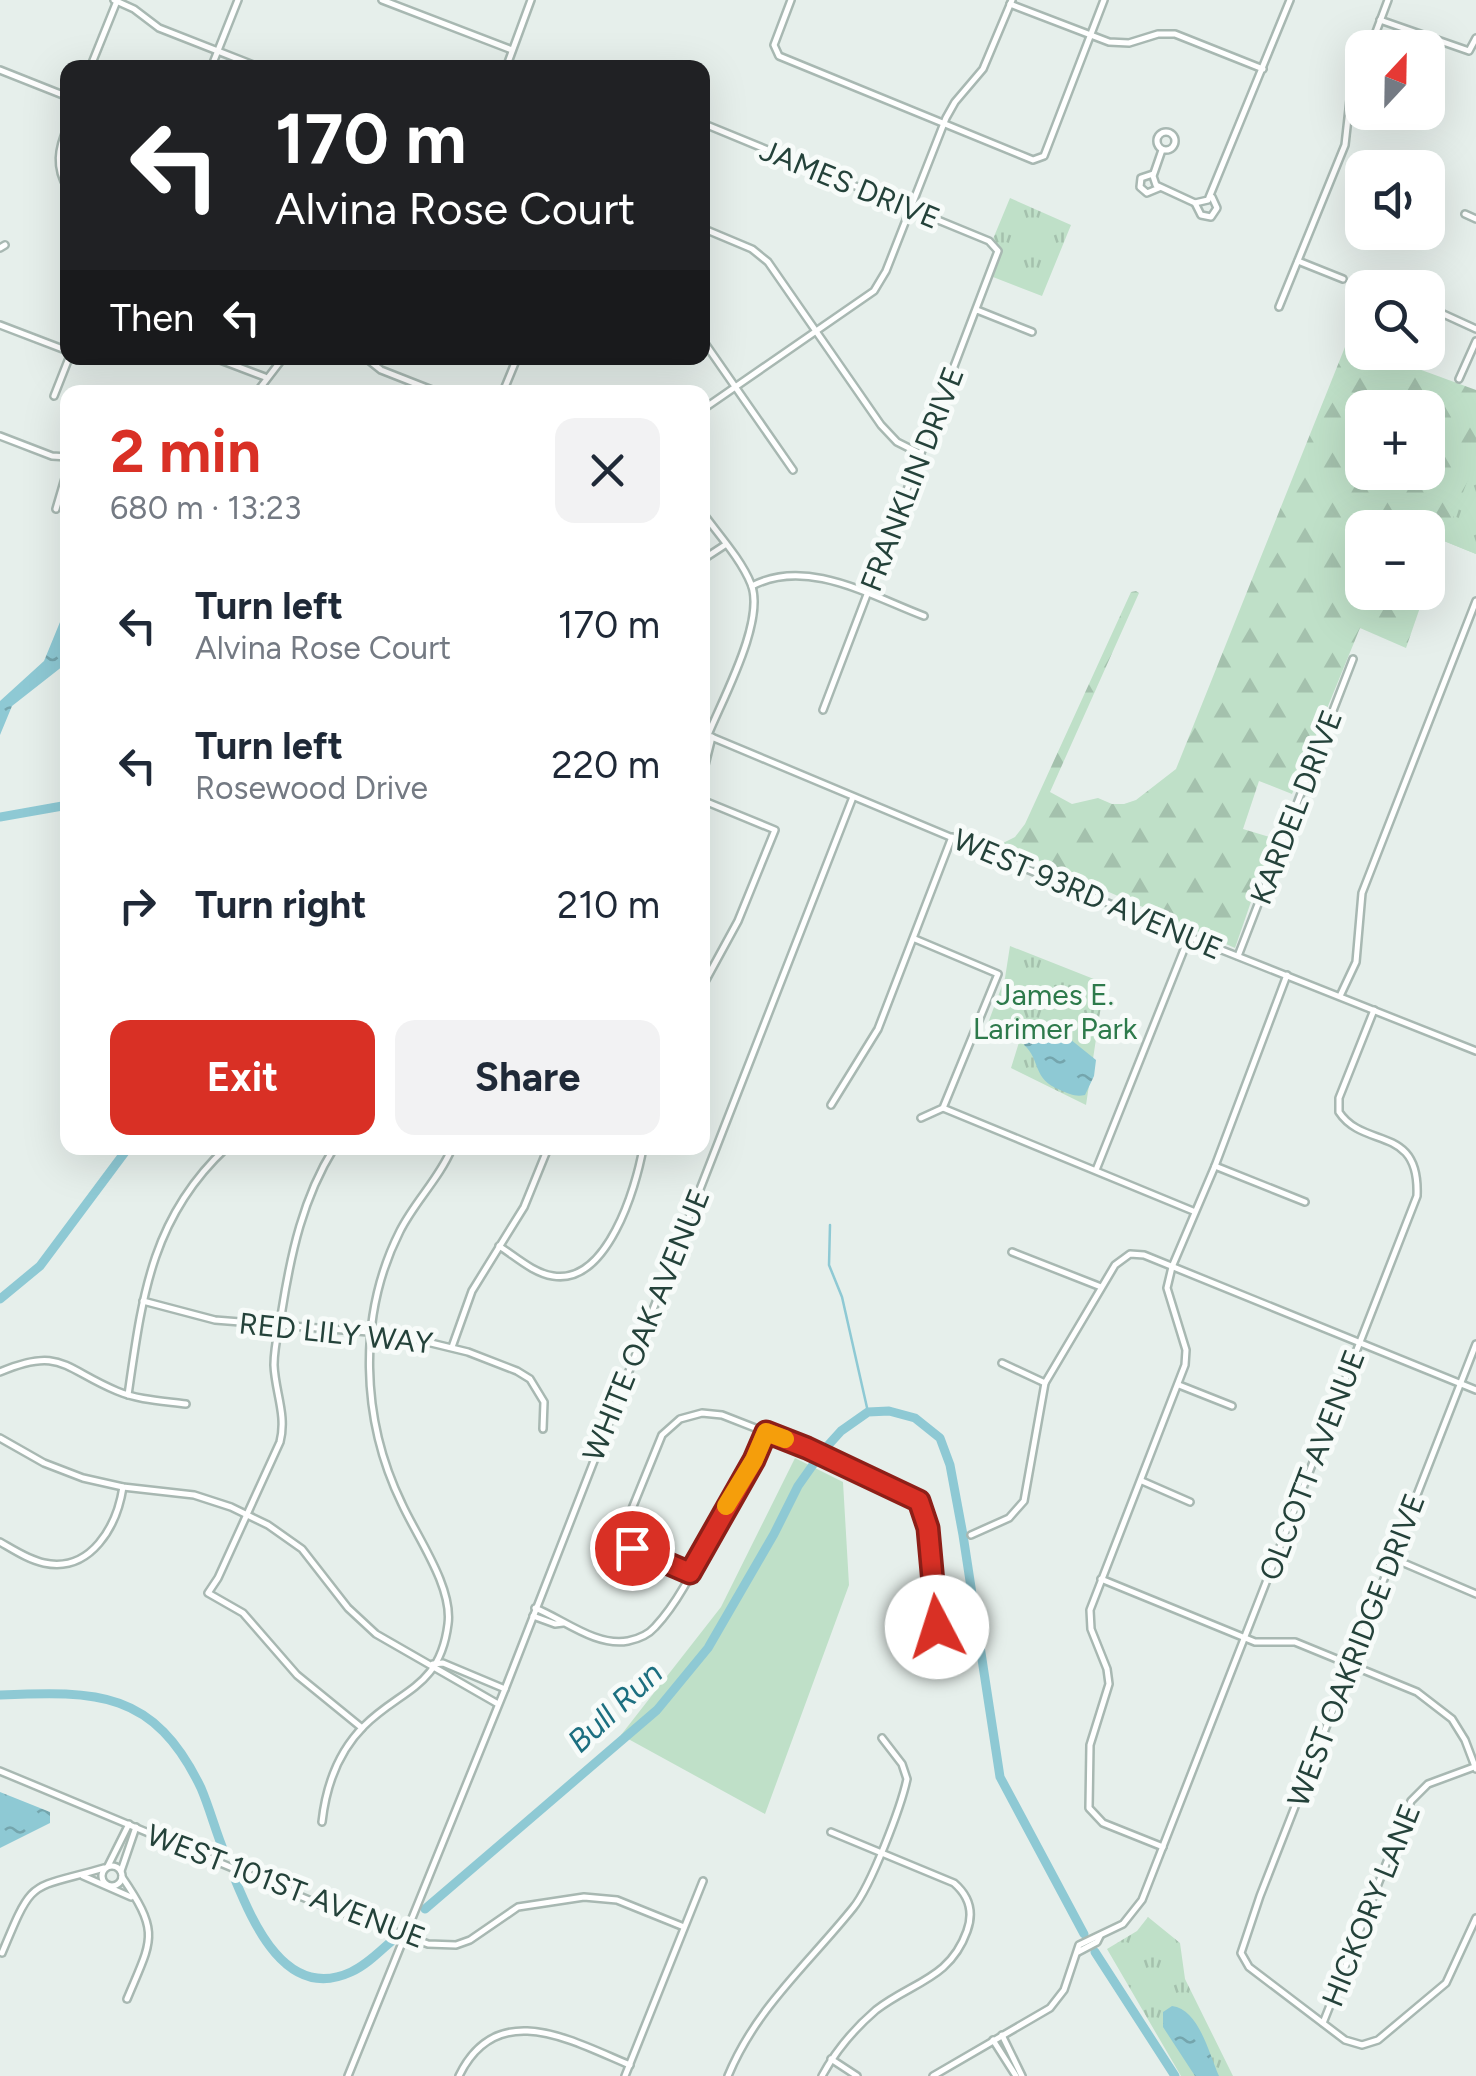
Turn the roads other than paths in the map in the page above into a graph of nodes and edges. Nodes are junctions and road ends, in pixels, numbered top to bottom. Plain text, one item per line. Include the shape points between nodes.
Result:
1 (238, 0) edge
2 (382, 0) edge
3 (531, 0) edge
4 (791, 0) edge
5 (1104, 0) edge
6 (1290, 0) edge
7 (1388, 0) edge
8 (115, 1) edge
9 (1011, 2) edge
10 (1380, 20) junction
11 (1376, 30) edge
12 (1091, 35) junction
13 (1476, 38) edge
14 (512, 50) junction
15 (218, 51) junction
16 (93, 60) edge
17 (215, 60) edge
18 (241, 60) edge
19 (509, 60) edge
20 (1263, 69) junction
21 (0, 70) edge
22 (60, 93) edge
23 (944, 124) junction
24 (710, 125) edge
25 (1347, 130) edge
26 (1162, 150) dead end
27 (1153, 174) junction
28 (1159, 188) junction
29 (1212, 196) junction
30 (1195, 204) junction
31 (910, 208) junction
32 (1465, 214) dead end
33 (1476, 218) edge
34 (710, 232) edge
35 (997, 247) joint
36 (1298, 261) junction
37 (1343, 278) dead end
38 (1279, 306) dead end
39 (977, 310) junction
40 (1445, 315) edge
41 (0, 325) edge
42 (1476, 329) edge
43 (818, 332) junction
44 (1032, 332) dead end
45 (1476, 341) edge
46 (710, 350) edge
47 (60, 351) edge
48 (64, 365) edge
49 (234, 365) edge
50 (277, 365) edge
51 (375, 365) edge
52 (266, 377) junction
53 (1459, 379) dead end
54 (261, 385) edge
55 (419, 385) edge
56 (737, 386) junction
57 (54, 396) dead end
58 (710, 405) edge
59 (0, 436) edge
60 (921, 454) junction
61 (60, 457) edge
62 (793, 470) dead end
63 (60, 495) edge
64 (56, 509) dead end
65 (710, 523) edge
66 (725, 545) junction
67 (710, 555) edge
68 (752, 586) junction
69 (868, 594) junction
70 (1476, 601) edge
71 (1474, 612) edge
72 (924, 616) dead end
73 (1353, 659) dead end
74 (822, 710) dead end
75 (710, 725) edge
76 (710, 736) edge
77 (853, 797) junction
78 (710, 803) edge
79 (952, 838) junction
80 (1188, 936) junction
81 (915, 939) junction
82 (1238, 956) junction
83 (710, 972) edge
84 (1287, 975) junction
85 (1340, 996) junction
86 (1374, 1010) junction
87 (1476, 1051) edge
88 (831, 1105) dead end
89 (943, 1108) junction
90 (920, 1118) dead end
91 (219, 1155) edge
92 (330, 1155) edge
93 (448, 1155) edge
94 (545, 1155) edge
95 (641, 1155) edge
96 (1214, 1166) junction
97 (1096, 1170) junction
98 (1305, 1202) dead end
99 (1194, 1211) junction
100 (499, 1246) junction
101 (1012, 1252) dead end
102 (1172, 1267) junction
103 (1101, 1288) junction
104 (143, 1301) junction
105 (280, 1324) junction
106 (372, 1332) junction
107 (1360, 1343) junction
108 (1476, 1344) edge
109 (452, 1347) junction
110 (1002, 1363) dead end
111 (0, 1372) edge
112 (1045, 1383) junction
113 (1460, 1384) junction
114 (1179, 1386) junction
115 (1476, 1390) edge
116 (128, 1395) junction
117 (186, 1404) dead end
118 (1232, 1406) dead end
119 (544, 1429) dead end
120 (766, 1432) junction
121 (0, 1438) edge
122 (1142, 1481) junction
123 (123, 1487) junction
124 (1190, 1502) dead end
125 (247, 1515) junction
126 (971, 1535) dead end
127 (0, 1542) edge
128 (1392, 1558) junction
129 (690, 1573) junction
130 (1101, 1579) junction
131 (1476, 1594) edge
132 (534, 1612) junction
133 (937, 1627) dead end
134 (1245, 1638) junction
135 (434, 1664) junction
136 (1350, 1664) junction
137 (505, 1690) junction
138 (499, 1704) junction
139 (362, 1728) junction
140 (882, 1738) dead end
141 (1476, 1768) edge
142 (0, 1771) edge
143 (322, 1822) dead end
144 (132, 1826) junction
145 (831, 1832) dead end
146 (1162, 1847) junction
147 (880, 1852) junction
148 (106, 1867) junction
149 (121, 1874) junction
150 (84, 1876) junction
151 (704, 1881) dead end
152 (108, 1886) junction
153 (132, 1897) junction
154 (1476, 1918) edge
155 (684, 1927) junction
156 (405, 1936) junction
157 (2, 1953) edge
158 (127, 2000) dead end
159 (1323, 2023) junction
160 (1002, 2035) junction
161 (994, 2040) junction
162 (832, 2059) junction
163 (630, 2065) junction
164 (348, 2076) edge
165 (459, 2076) edge
166 (625, 2076) edge
167 (728, 2076) edge
168 (822, 2076) edge
169 (857, 2076) edge
170 (933, 2076) edge
171 (1019, 2076) edge

1 - 15 street
2 - 14 street
3 - 14 street
4 - 23 street via 775,42 782,58
5 - 12 street
6 - 20 street
7 - 10 street
8 - 15 street via 159,28
8 - 16 street
9 - 12 street
9 - 23 street via 984,69
10 - 11 street
10 - 13 street via 1469,51
12 - 20 street via 1121,44 1175,34
12 - 23 street via 1039,160
14 - 19 street
15 - 17 street
15 - 18 street
20 - 29 street
21 - 22 street
23 - 31 street
24 - 31 street, JAMES DRIVE
25 - 36 street
26 - 27 street
27 - 28 street
27 - 28 street via 1141,178 1140,187 1147,193
28 - 30 street
29 - 30 street
29 - 30 street via 1217,208 1211,217 1200,215
31 - 35 street, JAMES DRIVE
31 - 43 street via 878,286
32 - 33 street
34 - 43 street via 768,262
35 - 39 street, FRANKLIN DRIVE
36 - 37 street
36 - 38 street
39 - 44 street
39 - 60 street, FRANKLIN DRIVE
40 - 42 street
41 - 47 street
43 - 56 street
43 - 60 street via 888,434
45 - 53 street
46 - 56 street
48 - 57 street
49 - 52 street
50 - 52 street
51 - 55 street
52 - 54 street
56 - 58 street
56 - 62 street
59 - 61 street
60 - 69 street, FRANKLIN DRIVE
63 - 64 street
65 - 66 street
66 - 67 street
66 - 68 street
68 - 69 street via 781,575 812,575
68 - 75 street via 748,636
69 - 72 street
69 - 74 street, FRANKLIN DRIVE
70 - 71 street
71 - 85 street via 1362,892 1356,962
73 - 82 street, KARDEL DRIVE
76 - 77 street, WEST 93RD AVENUE
77 - 79 street, WEST 93RD AVENUE
77 - 132 street, WHITE OAK AVENUE
78 - 83 street via 776,830
79 - 80 street, WEST 93RD AVENUE
79 - 81 street
80 - 82 street, WEST 93RD AVENUE
80 - 97 street
81 - 88 street via 878,1030
81 - 89 street via 998,974
82 - 84 street, WEST 93RD AVENUE
84 - 85 street, WEST 93RD AVENUE
84 - 96 street
85 - 86 street, WEST 93RD AVENUE
86 - 87 street, WEST 93RD AVENUE
86 - 107 street, OLCOTT AVENUE via 1338,1112 1405,1152 1418,1184
89 - 90 street
89 - 97 street
91 - 104 street via 173,1211
92 - 105 street via 296,1234
93 - 106 street via 398,1234
94 - 100 street
95 - 100 street via 624,1211 584,1269 544,1274
96 - 98 street
96 - 99 street
97 - 99 street
99 - 102 street
100 - 109 street via 472,1290
101 - 103 street
102 - 103 street via 1127,1255
102 - 107 street
102 - 114 street via 1167,1288 1186,1350
103 - 112 street
104 - 105 street, RED LILY WAY via 216,1320
104 - 116 street
105 - 106 street, RED LILY WAY
105 - 125 street via 274,1364 283,1432
106 - 109 street, RED LILY WAY
106 - 135 street via 370,1380 382,1454 448,1606
107 - 113 street
107 - 134 street, OLCOTT AVENUE
108 - 113 street, WEST OAKRIDGE DRIVE
109 - 119 street, RED LILY WAY via 527,1376 544,1402
110 - 112 street
111 - 116 street via 31,1360 57,1361
112 - 126 street via 1024,1500 1008,1518
113 - 115 street
113 - 128 street, WEST OAKRIDGE DRIVE
114 - 118 street
114 - 122 street
116 - 117 street
120 - 129 street
120 - 129 street via 702,1413 680,1420 660,1439 624,1534 635,1551
120 - 133 street via 919,1501 928,1528
121 - 123 street via 70,1474
122 - 124 street
122 - 130 street
123 - 125 street via 194,1495
123 - 127 street via 105,1536 78,1559 41,1562
125 - 135 street via 302,1549 370,1629
125 - 139 street via 208,1593 248,1618 297,1676
128 - 131 street
128 - 136 street, WEST OAKRIDGE DRIVE
129 - 132 street via 656,1626 639,1638 616,1642
130 - 134 street
130 - 146 street via 1090,1620 1109,1690 1090,1750 1087,1804 1099,1821
132 - 137 street, WHITE OAK AVENUE
134 - 136 street via 1295,1642
134 - 146 street, OLCOTT AVENUE
135 - 137 street
135 - 138 street
135 - 139 street via 415,1690
136 - 141 street via 1436,1703 1462,1733
136 - 159 street, WEST OAKRIDGE DRIVE via 1242,1941 1242,1957
137 - 138 street, WHITE OAK AVENUE
138 - 156 street, WHITE OAK AVENUE
139 - 143 street via 333,1774
140 - 147 street via 907,1779
141 - 159 street, HICKORY LANE via 1428,1784 1410,1800
142 - 144 street, WEST 101ST AVENUE
144 - 148 street
144 - 149 street
144 - 156 street, WEST 101ST AVENUE
145 - 147 street
146 - 160 street, OLCOTT AVENUE via 1136,1911 1121,1926 1079,1945 1054,2004
147 - 162 street via 954,1882 969,1904 970,1924 952,1962 876,2011
147 - 167 street via 854,1906 756,2021
148 - 149 street via 116,1866
148 - 150 street
148 - 152 street via 102,1879
149 - 152 street
149 - 153 street
150 - 152 street
150 - 157 street via 51,1880 33,1891
151 - 155 street
152 - 153 street
153 - 158 street via 144,1909 150,1934
154 - 159 street via 1443,1987 1378,2040 1345,2040
155 - 156 street, WEST 101ST AVENUE via 594,1896 518,1907 456,1944
155 - 163 street
156 - 164 street, WHITE OAK AVENUE
160 - 161 street, OLCOTT AVENUE
160 - 171 street
161 - 170 street, OLCOTT AVENUE
161 - 171 street
162 - 168 street
162 - 169 street
163 - 165 street via 527,2030 483,2046
163 - 166 street

